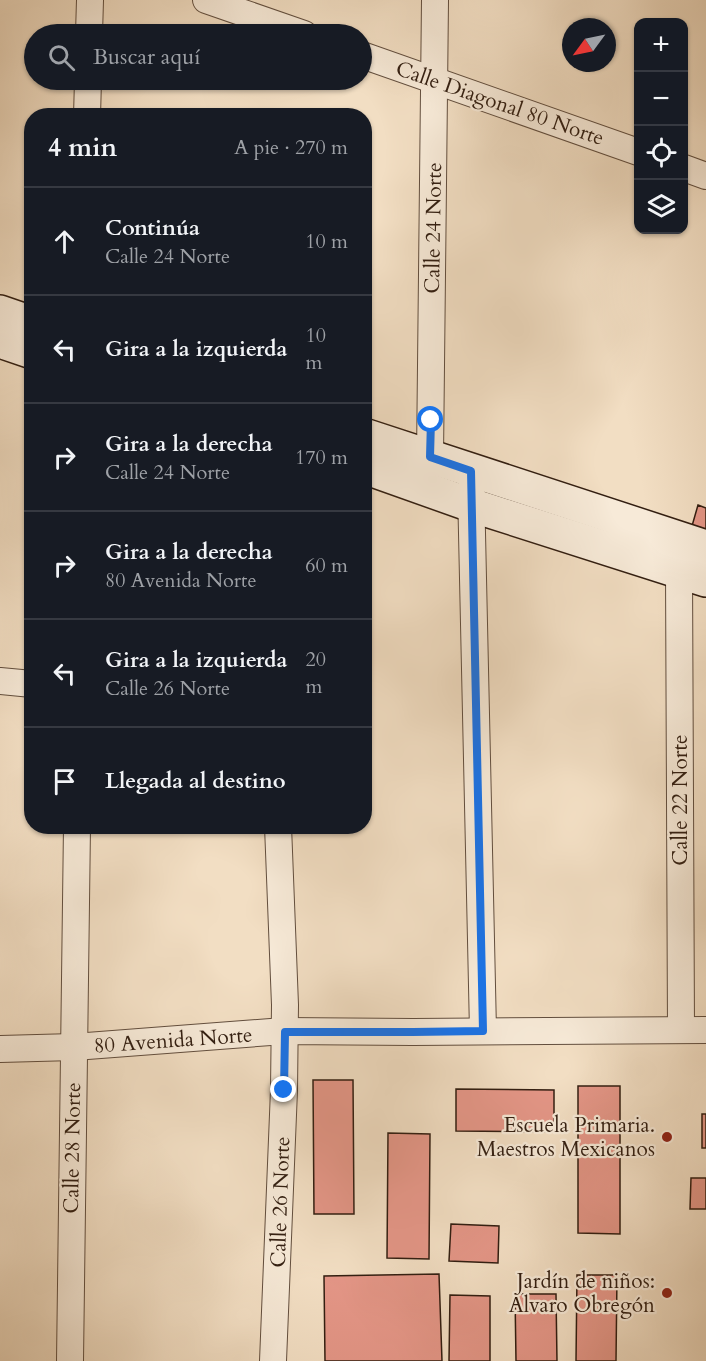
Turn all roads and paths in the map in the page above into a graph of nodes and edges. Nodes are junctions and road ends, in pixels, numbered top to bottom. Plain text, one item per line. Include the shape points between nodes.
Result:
1 (90, 0) edge
2 (206, 0) edge
3 (435, 0) edge
4 (89, 24) edge
5 (275, 24) edge
6 (372, 58) edge
7 (434, 80) junction
8 (88, 90) edge
9 (87, 108) edge
10 (634, 150) edge
11 (688, 169) edge
12 (706, 176) edge
13 (0, 312) edge
14 (24, 320) edge
15 (0, 341) edge
16 (24, 349) edge
17 (372, 438) edge
18 (430, 457) junction
19 (372, 470) edge
20 (471, 471) junction
21 (471, 506) junction
22 (706, 547) edge
23 (693, 575) edge
24 (0, 681) edge
25 (24, 683) edge
26 (77, 834) edge
27 (278, 834) edge
28 (694, 1030) edge
29 (483, 1031) junction
30 (285, 1032) junction
31 (74, 1047) junction
32 (0, 1049) edge
33 (70, 1361) edge
34 (273, 1361) edge

1 - 4 street
2 - 5 street
3 - 7 street, Calle 24 Norte
6 - 7 street, Calle Diagonal 80 Norte
7 - 10 street, Calle Diagonal 80 Norte
7 - 18 street, Calle 24 Norte
8 - 9 street
11 - 12 street
13 - 14 main road
15 - 16 main road
17 - 18 main road
18 - 20 main road
19 - 21 main road
20 - 21 street
20 - 22 main road
21 - 23 main road
21 - 29 street
23 - 28 street, Calle 22 Norte
24 - 25 street
26 - 31 street, Calle 28 Norte
27 - 30 street, Calle 26 Norte
28 - 29 street, 80 Avenida Norte
29 - 30 street, 80 Avenida Norte
30 - 31 street, 80 Avenida Norte
30 - 34 street, Calle 26 Norte
31 - 32 street, 80 Avenida Norte
31 - 33 street, Calle 28 Norte

